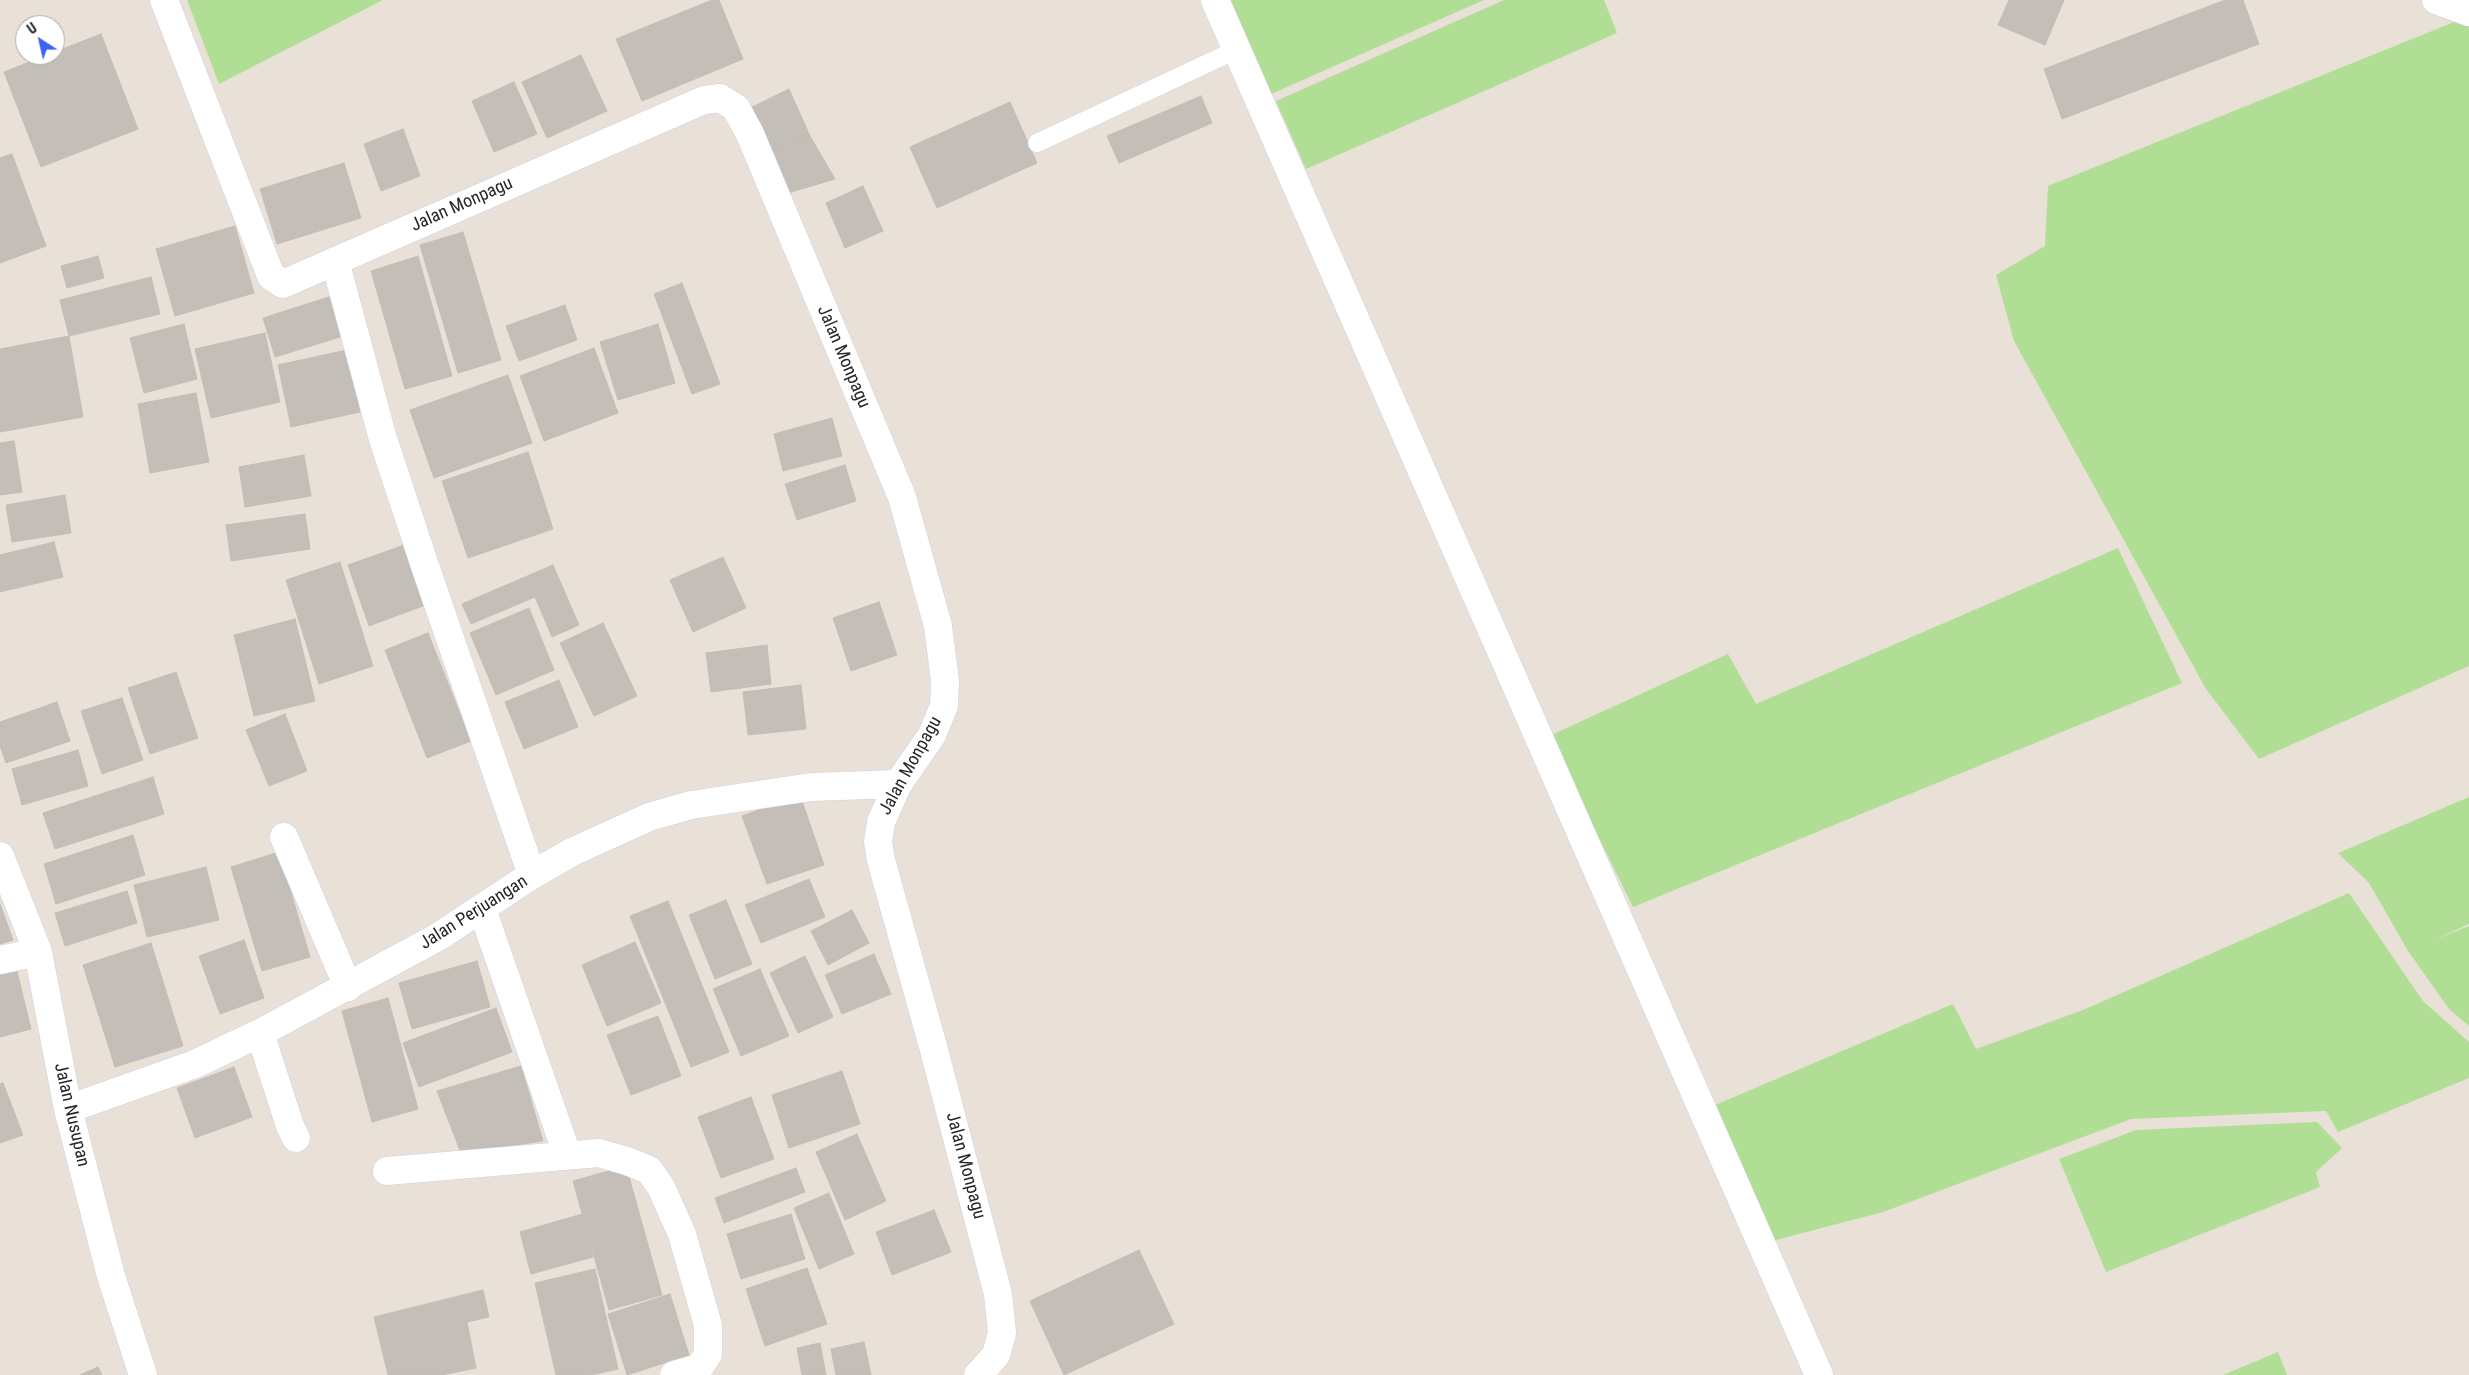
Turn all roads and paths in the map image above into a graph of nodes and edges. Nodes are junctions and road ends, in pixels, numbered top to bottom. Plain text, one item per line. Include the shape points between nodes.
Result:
1 (164, 0) edge
2 (1215, 0) edge
3 (2436, 0) edge
4 (2469, 12) edge
5 (1238, 49) junction
6 (1037, 143) dead end
7 (334, 261) junction
8 (898, 784) junction
9 (284, 837) dead end
10 (0, 856) edge
11 (532, 875) junction
12 (482, 909) junction
13 (38, 952) junction
14 (0, 960) edge
15 (348, 987) junction
16 (260, 1033) junction
17 (68, 1109) junction
18 (296, 1138) dead end
19 (567, 1154) junction
20 (386, 1171) dead end
21 (143, 1375) edge
22 (674, 1375) edge
23 (978, 1375) edge
24 (1820, 1375) edge

1 - 7 street, Jalan Monpagu via 271,276 283,284
2 - 5 street
3 - 4 street
5 - 6 lane
5 - 24 street
7 - 8 street, Jalan Monpagu via 704,100 720,98 736,108 750,134 902,497 938,626 945,680 944,706 932,735
7 - 11 street via 383,439
8 - 11 street, Jalan Perjuangan via 811,787 692,805 649,817 613,832
8 - 23 street, Jalan Monpagu via 880,822 880,860 998,1294 1002,1333 996,1355
9 - 15 street
10 - 13 street, Jalan Nusupan
11 - 12 street, Jalan Perjuangan
12 - 15 street, Jalan Perjuangan
12 - 19 street
13 - 14 street
13 - 17 street, Jalan Nusupan
15 - 16 street, Jalan Perjuangan
16 - 17 street, Jalan Perjuangan via 196,1064
16 - 18 street
17 - 21 street, Jalan Nusupan via 111,1276
19 - 20 street
19 - 22 street via 598,1153 649,1170 670,1204 708,1325 708,1354 699,1368

